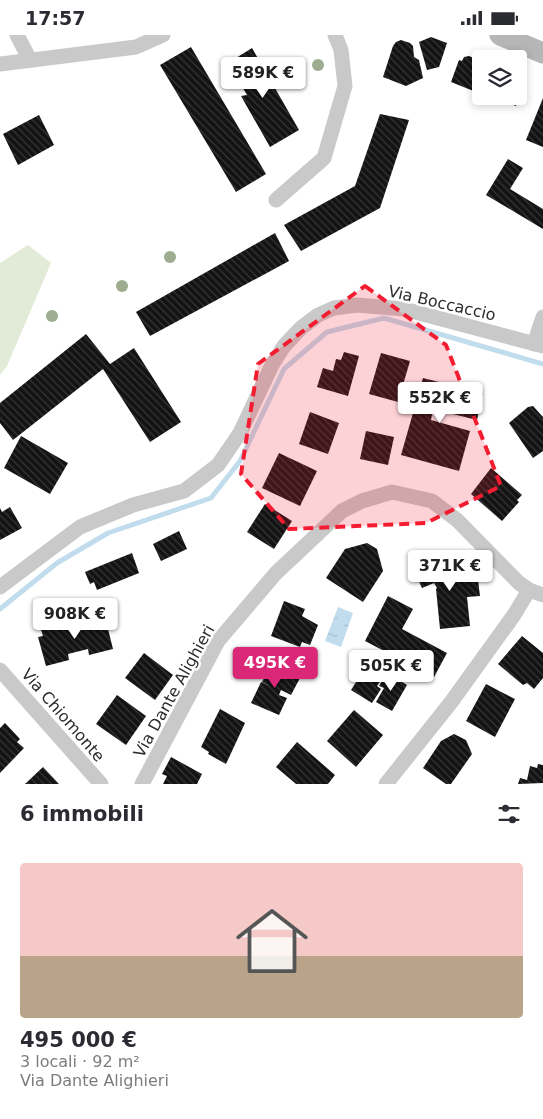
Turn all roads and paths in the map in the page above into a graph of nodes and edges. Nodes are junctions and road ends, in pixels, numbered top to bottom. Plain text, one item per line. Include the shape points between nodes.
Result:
1 (16, 35) edge
2 (163, 35) edge
3 (336, 35) edge
4 (500, 35) edge
5 (543, 53) edge
6 (30, 60) junction
7 (0, 64) edge
8 (276, 200) dead end
9 (543, 317) edge
10 (538, 345) edge
11 (0, 587) edge
12 (536, 593) edge
13 (543, 600) edge
14 (514, 615) junction
15 (0, 670) edge
16 (101, 784) edge
17 (142, 784) edge
18 (386, 784) edge

1 - 6 street
2 - 6 street via 136,47
3 - 8 street via 345,86 324,158
4 - 5 main road
6 - 7 street
9 - 10 street
10 - 11 street, Via Boccaccio via 404,309 357,305 334,308 318,315 284,346 240,433 218,465 184,491 133,505 80,527
12 - 14 street
12 - 17 street, Via Dante Alighieri via 510,575 457,520 432,501 392,492 362,501 342,511 276,573 218,641
13 - 14 street
14 - 18 street
15 - 16 street, Via Chiomonte

